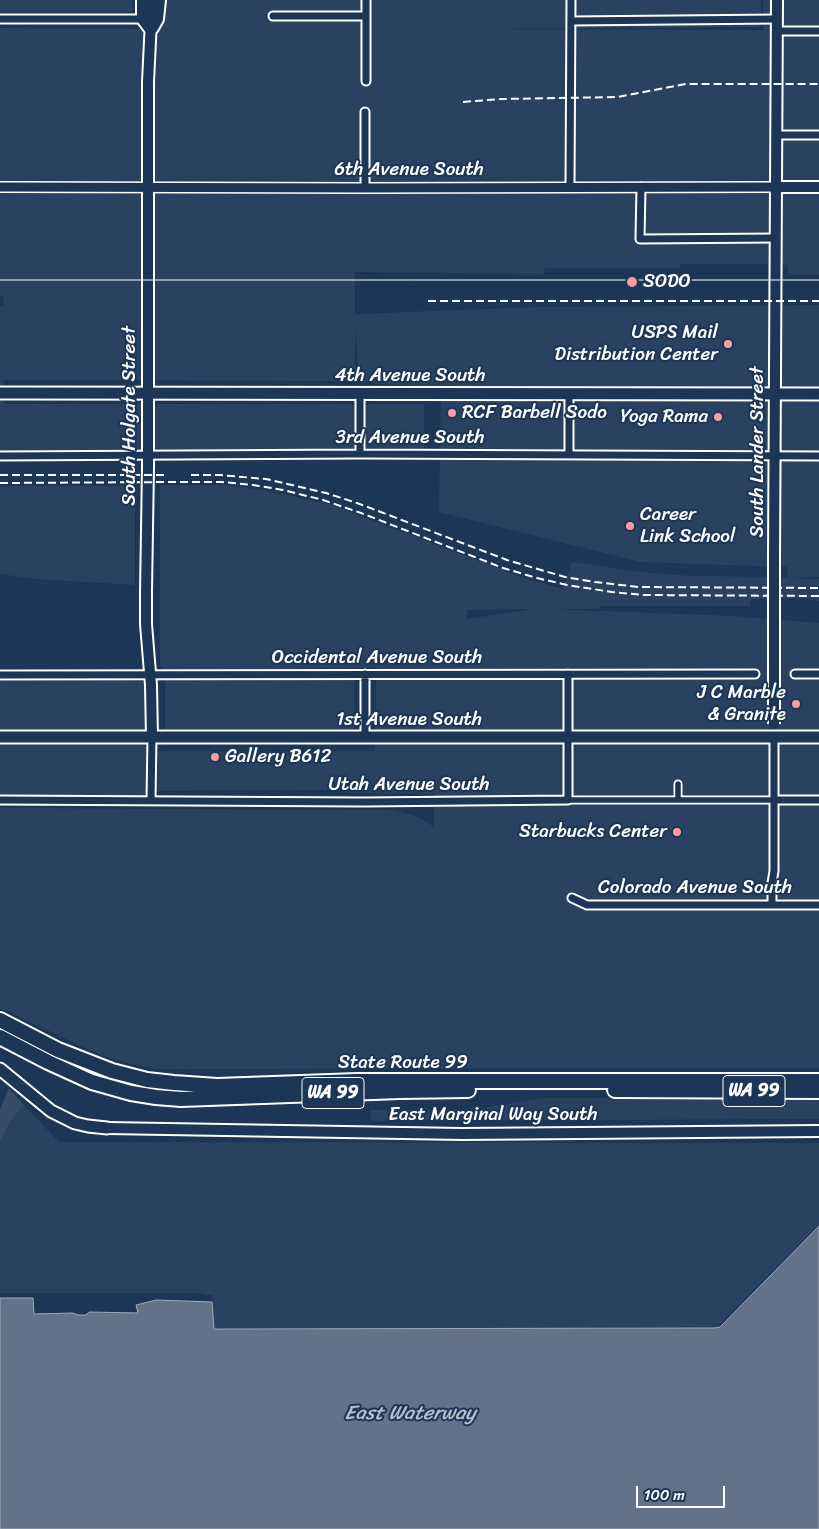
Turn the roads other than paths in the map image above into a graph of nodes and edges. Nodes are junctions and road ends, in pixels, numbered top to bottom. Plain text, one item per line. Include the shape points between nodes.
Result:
1 (142, 0) edge
2 (152, 0) edge
3 (160, 0) edge
4 (366, 0) edge
5 (570, 0) edge
6 (777, 0) edge
7 (274, 16) dead end
8 (364, 16) junction
9 (0, 19) edge
10 (142, 19) junction
11 (777, 19) junction
12 (571, 21) junction
13 (151, 31) junction
14 (777, 32) junction
15 (819, 32) edge
16 (366, 81) dead end
17 (365, 112) dead end
18 (776, 134) junction
19 (819, 135) edge
20 (0, 187) edge
21 (148, 187) junction
22 (570, 187) junction
23 (641, 187) junction
24 (776, 187) junction
25 (819, 187) edge
26 (365, 188) junction
27 (776, 238) junction
28 (0, 393) edge
29 (148, 394) junction
30 (360, 394) junction
31 (569, 394) junction
32 (776, 394) junction
33 (819, 394) edge
34 (360, 454) junction
35 (148, 455) junction
36 (569, 455) junction
37 (0, 456) edge
38 (775, 456) junction
39 (819, 456) edge
40 (0, 674) edge
41 (150, 674) junction
42 (365, 674) junction
43 (568, 674) junction
44 (755, 674) dead end
45 (796, 674) dead end
46 (819, 674) edge
47 (0, 737) edge
48 (152, 737) junction
49 (568, 737) junction
50 (774, 737) junction
51 (819, 737) edge
52 (365, 738) junction
53 (678, 784) dead end
54 (0, 800) edge
55 (568, 800) junction
56 (678, 800) junction
57 (774, 800) junction
58 (819, 800) edge
59 (151, 801) junction
60 (572, 898) dead end
61 (772, 905) junction
62 (819, 905) edge
63 (0, 1020) edge
64 (0, 1037) edge
65 (0, 1069) edge
66 (819, 1081) edge
67 (819, 1091) edge
68 (107, 1128) joint
69 (819, 1131) edge

1 - 10 main road
2 - 13 main road, South Holgate Street
3 - 13 main road, South Holgate Street via 158,19
4 - 8 street
5 - 12 street
6 - 11 main road, South Lander Street
7 - 8 street
8 - 16 street
9 - 10 street
10 - 13 main road
11 - 12 street
11 - 14 main road, South Lander Street
12 - 22 street
13 - 21 main road, South Holgate Street
14 - 15 street
14 - 18 main road, South Lander Street
17 - 26 street
18 - 19 street
18 - 24 main road, South Lander Street
20 - 21 street, 6th Avenue South
21 - 26 street, 6th Avenue South
21 - 29 main road, South Holgate Street
22 - 23 street, 6th Avenue South
22 - 26 street, 6th Avenue South
23 - 24 street, 6th Avenue South
23 - 27 street via 640,240
24 - 25 main road, 6th Avenue South
24 - 27 main road, South Lander Street
27 - 32 main road, South Lander Street
28 - 29 main road, 4th Avenue South
29 - 30 main road, 4th Avenue South
29 - 35 main road, South Holgate Street
30 - 31 main road, 4th Avenue South
30 - 34 street
31 - 32 main road, 4th Avenue South
31 - 36 street
32 - 33 main road, 4th Avenue South
32 - 38 main road, South Lander Street
34 - 35 street, 3rd Avenue South
34 - 36 street, 3rd Avenue South
35 - 37 street, 3rd Avenue South
35 - 41 main road, South Holgate Street via 146,624
36 - 38 street, 3rd Avenue South
38 - 39 street, 3rd Avenue South
38 - 50 main road, South Lander Street, bridge
40 - 41 street, Occidental Avenue South
41 - 42 street, Occidental Avenue South
41 - 48 main road, South Holgate Street
42 - 43 street, Occidental Avenue South
42 - 52 street
43 - 44 street, Occidental Avenue South
43 - 49 street
45 - 46 street
47 - 48 main road, 1st Avenue South
48 - 52 main road, 1st Avenue South
48 - 59 street, South Holgate Street
49 - 50 main road, 1st Avenue South
49 - 52 main road, 1st Avenue South
49 - 55 street
50 - 51 main road, 1st Avenue South
50 - 57 street, South Lander Street
53 - 56 street
54 - 59 street, Utah Avenue South
55 - 56 street, Utah Avenue South
55 - 59 street, Utah Avenue South
56 - 57 street, Utah Avenue South
57 - 58 street, Utah Avenue South
57 - 61 street, South Lander Street
60 - 61 street, Colorado Avenue South via 587,905
61 - 62 street, Colorado Avenue South
63 - 66 highway, State Route 99 / WA 99 via 58,1050 127,1076 200,1085 357,1081
64 - 67 highway, State Route 99 / WA 99 via 92,1082 131,1093 181,1099 400,1091
65 - 68 main road via 50,1111 75,1123
68 - 69 main road, East Marginal Way South via 462,1134

